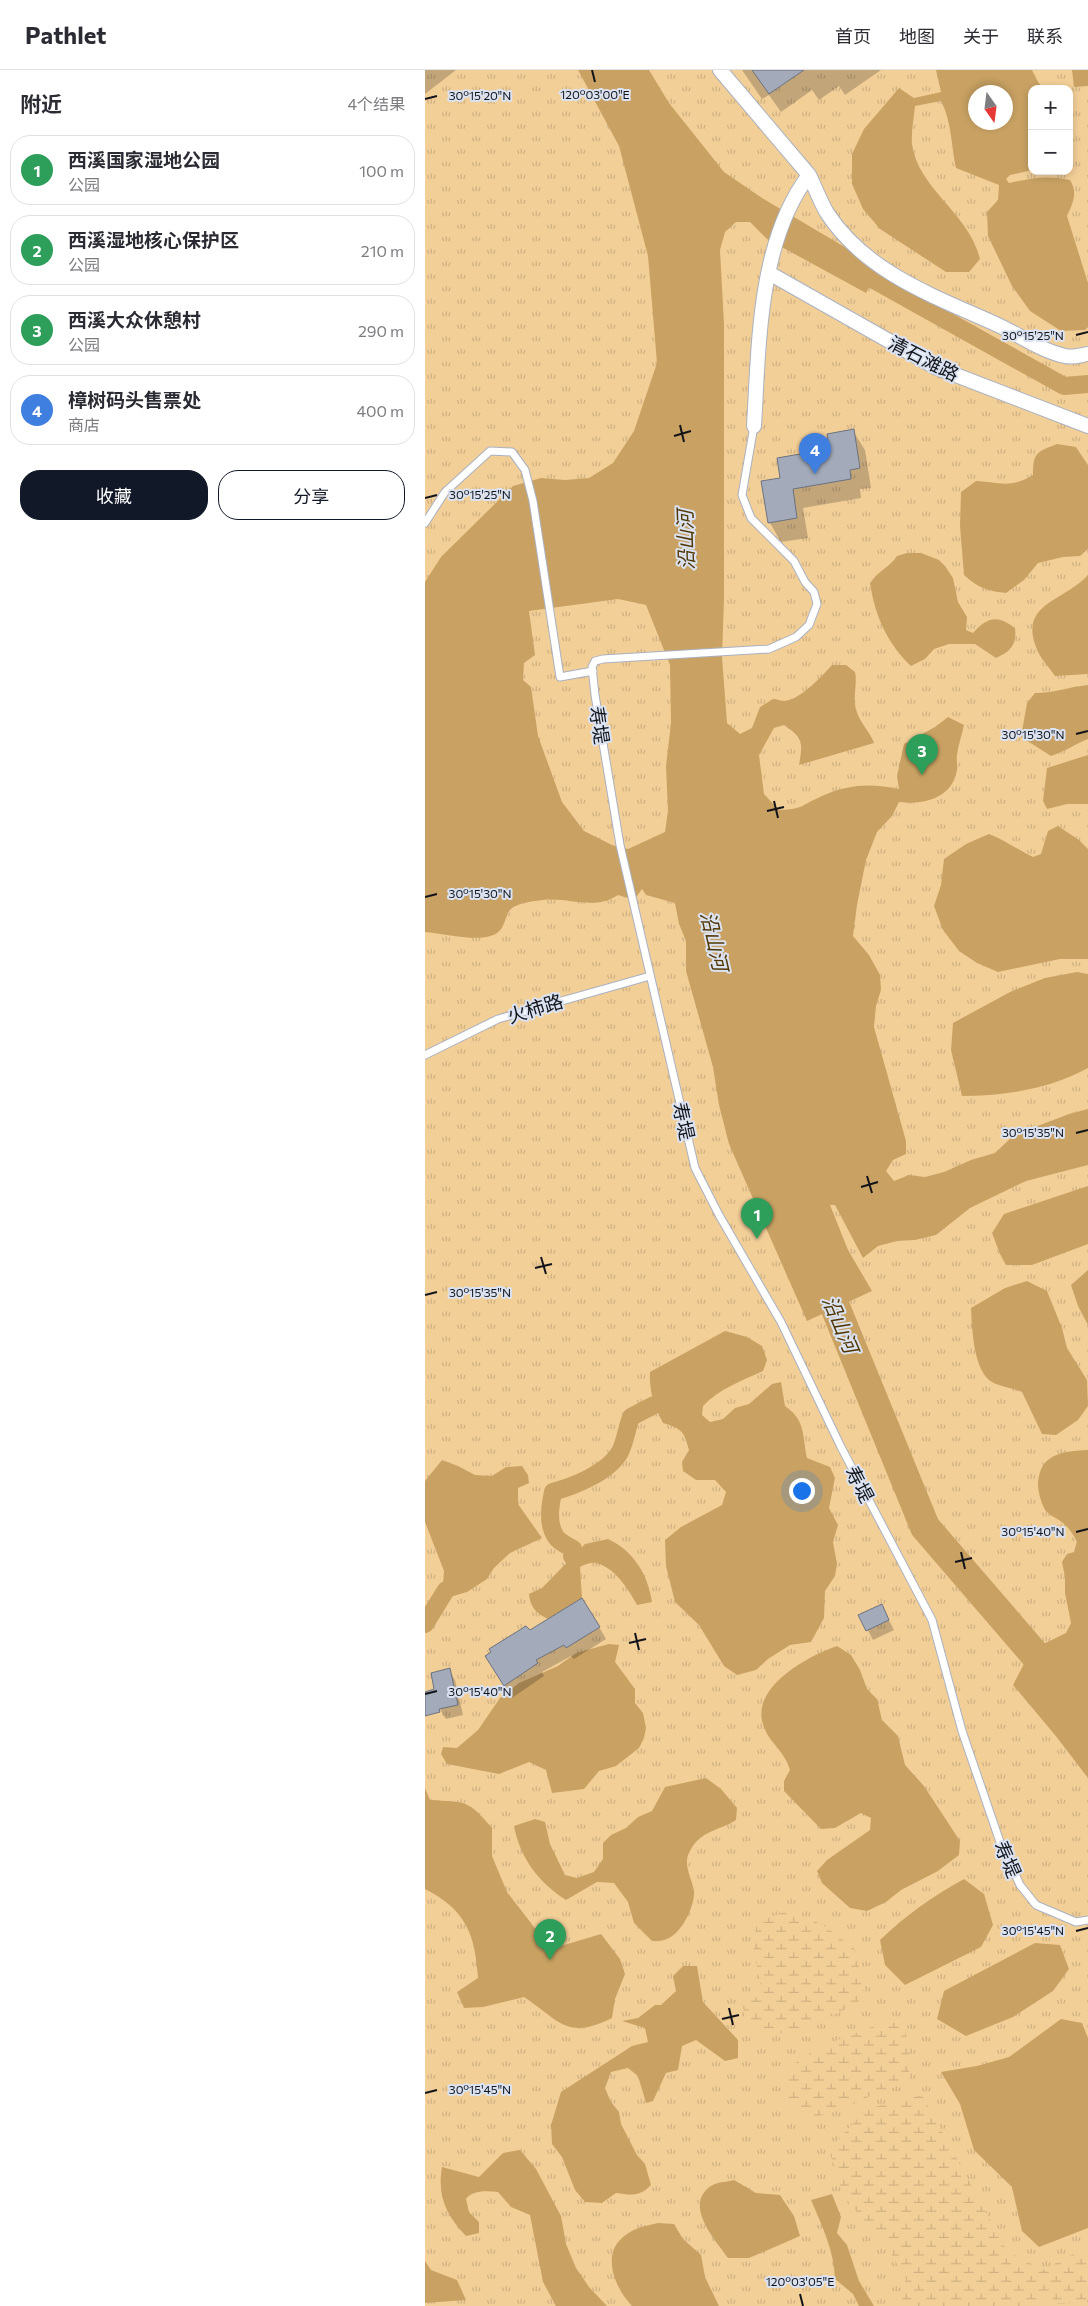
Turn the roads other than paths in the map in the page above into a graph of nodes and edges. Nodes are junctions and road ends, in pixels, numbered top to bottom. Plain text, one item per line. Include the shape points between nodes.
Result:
1 (720, 70) edge
2 (809, 175) junction
3 (769, 273) junction
4 (1088, 354) edge
5 (754, 426) joint
6 (1088, 426) edge
7 (425, 523) edge
8 (593, 672) junction
9 (650, 976) junction
10 (425, 1055) edge
11 (1088, 1920) edge

1 - 2 street
2 - 3 street via 795,194
2 - 4 street via 827,212 851,241 902,282 1037,346 1067,357
3 - 5 street via 763,292
3 - 6 street, 清石滩路 via 935,367
5 - 8 lane via 742,495 751,518 794,561 814,592 817,604 809,625 796,637 769,649 595,661
7 - 8 lane via 445,492 490,452 512,452 525,470 533,501 561,677
8 - 9 lane, 寿堤 via 619,845
9 - 10 lane, 火柿路 via 498,1019
9 - 11 lane, 寿堤 via 695,1168 781,1322 841,1447 932,1620 962,1731 1000,1842 1020,1885 1036,1905 1076,1922

